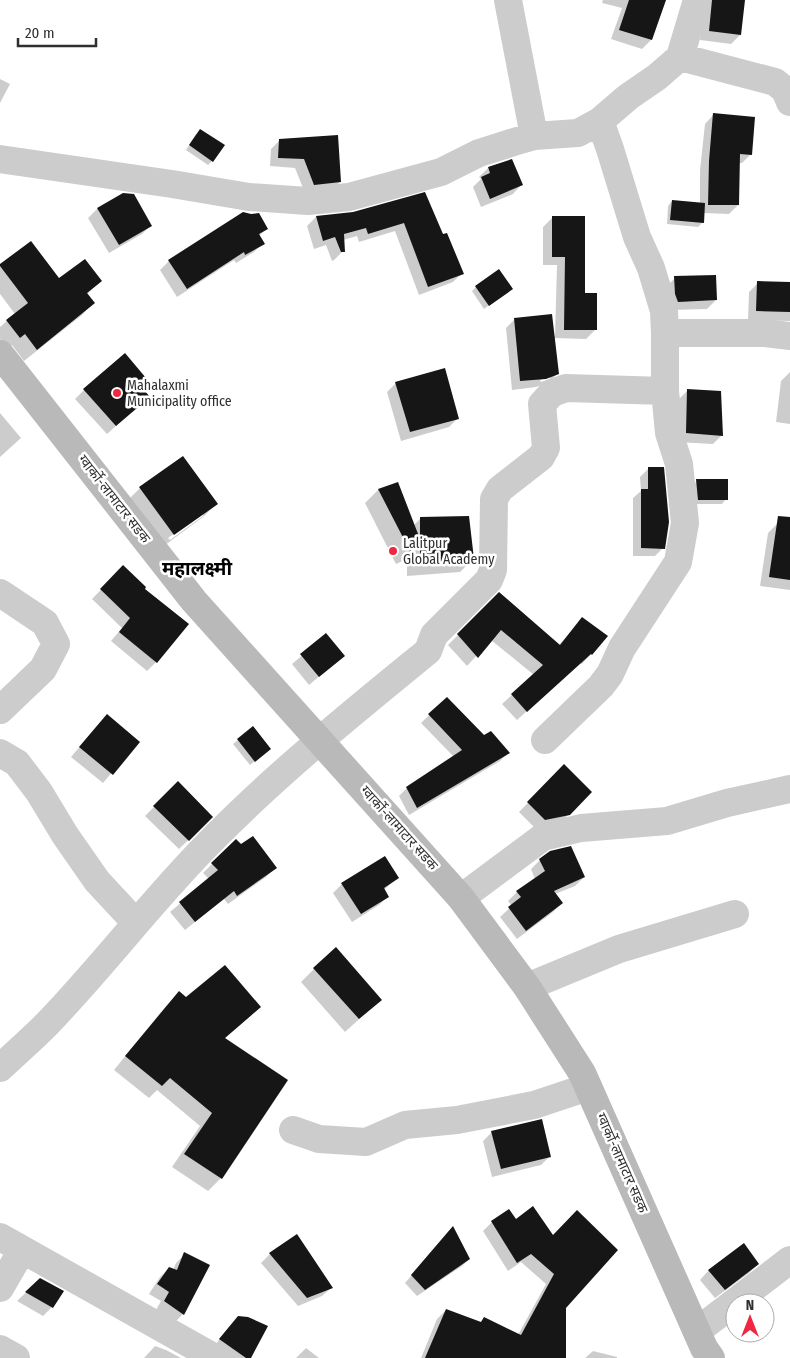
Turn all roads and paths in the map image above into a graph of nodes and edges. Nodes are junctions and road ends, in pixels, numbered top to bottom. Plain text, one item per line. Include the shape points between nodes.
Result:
1 (508, 0) edge
2 (697, 0) edge
3 (680, 57) junction
4 (790, 102) edge
5 (600, 121) junction
6 (534, 136) junction
7 (0, 159) edge
8 (666, 334) junction
9 (790, 336) edge
10 (0, 354) edge
11 (665, 391) junction
12 (0, 593) edge
13 (0, 710) edge
14 (320, 739) junction
15 (545, 740) dead end
16 (0, 753) edge
17 (790, 789) edge
18 (461, 898) junction
19 (735, 914) dead end
20 (136, 923) junction
21 (527, 987) junction
22 (0, 1068) edge
23 (588, 1087) junction
24 (293, 1130) dead end
25 (11, 1244) edge
26 (790, 1260) edge
27 (0, 1288) edge
28 (696, 1331) junction
29 (0, 1349) edge
30 (16, 1358) edge
31 (216, 1358) edge
32 (711, 1358) edge

1 - 6 street
2 - 3 street
3 - 4 street via 775,82 785,90
3 - 5 street
5 - 6 street via 578,133
5 - 8 street via 637,237 651,268 664,311
6 - 7 street via 479,153 441,172 349,197 308,201 249,197
8 - 9 street via 765,333
8 - 11 street
10 - 14 main road, ग्वार्को-लामाटार सडक via 194,601
11 - 14 street via 566,388 552,393 542,404 546,448 541,457 500,489 494,499 493,570 489,580 434,635 428,652
11 - 15 street via 669,433 679,464 685,523 678,562 622,648 610,674
12 - 13 street via 45,624 56,644 43,669
14 - 18 main road, ग्वार्को-लामाटार सडक
14 - 20 street via 206,846
16 - 20 street via 17,763 40,792 97,881
17 - 18 street via 667,821 581,828 543,837
18 - 21 main road, ग्वार्को-लामाटार सडक
19 - 21 street via 620,949
20 - 22 street via 46,1024
21 - 23 main road, ग्वार्को-लामाटार सडक
23 - 24 street via 534,1105 458,1120 405,1125 366,1142 319,1139
23 - 28 main road, ग्वार्को-लामाटार सडक
25 - 27 street
25 - 31 street
26 - 28 street
28 - 32 main road, ग्वार्को-लामाटार सडक
29 - 30 street

